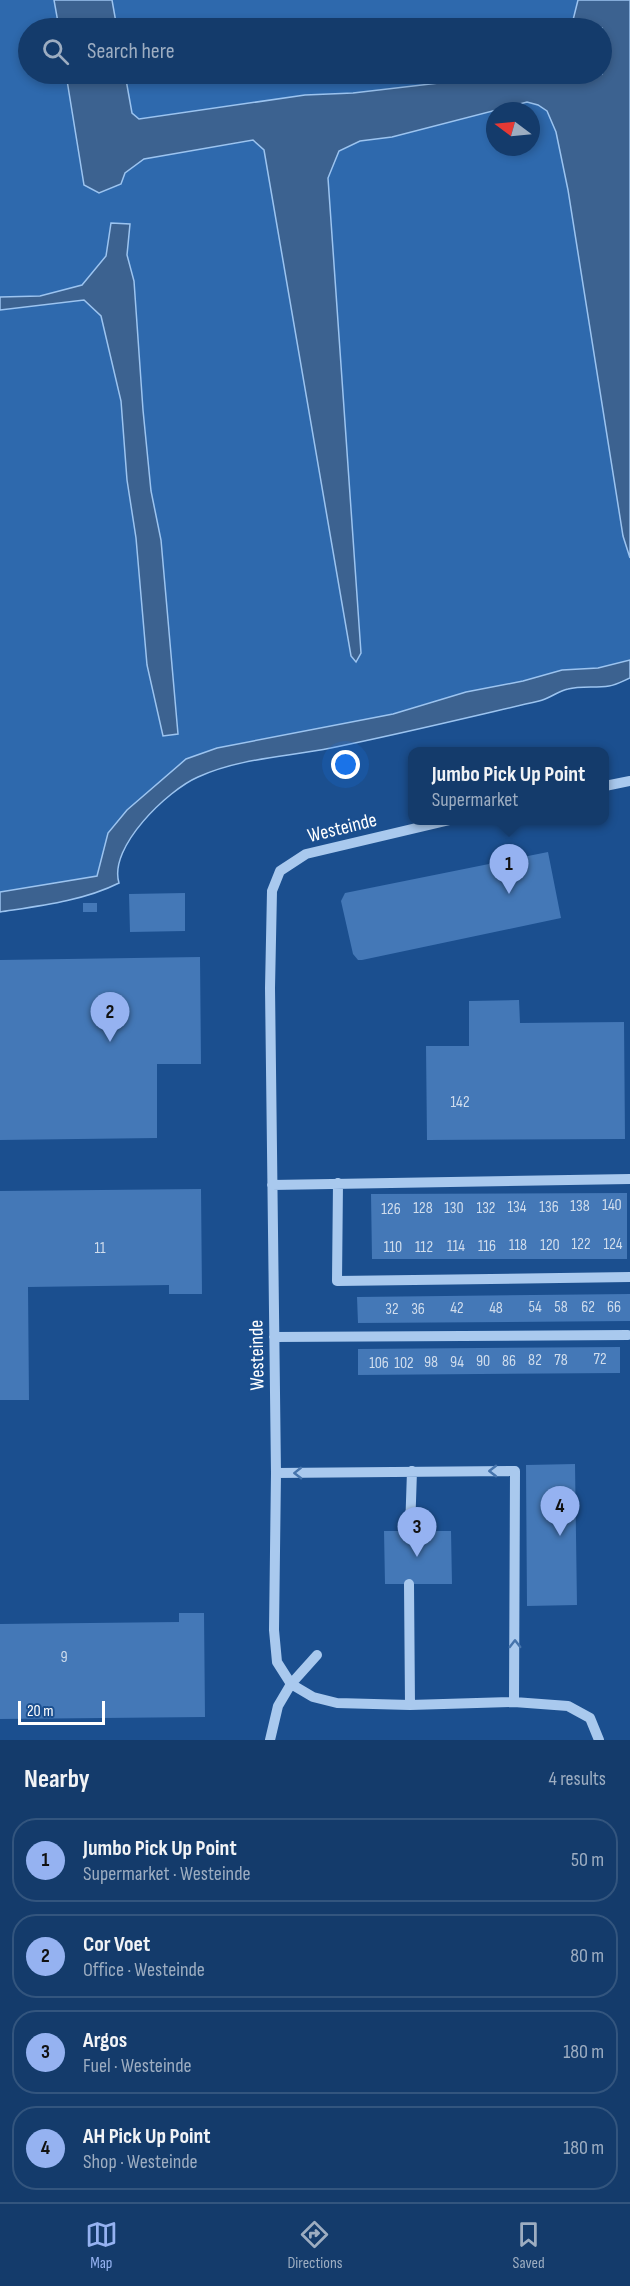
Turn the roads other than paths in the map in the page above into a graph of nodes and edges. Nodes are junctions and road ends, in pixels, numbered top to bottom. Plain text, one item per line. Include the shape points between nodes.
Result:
1 (630, 781) edge
2 (609, 785) edge
3 (429, 825) edge
4 (630, 1179) edge
5 (338, 1183) junction
6 (272, 1185) junction
7 (630, 1277) edge
8 (628, 1335) dead end
9 (274, 1337) junction
10 (412, 1472) junction
11 (276, 1473) junction
12 (410, 1531) dead end
13 (409, 1584) dead end
14 (317, 1655) dead end
15 (291, 1684) junction
16 (514, 1702) junction
17 (410, 1704) junction
18 (270, 1740) edge
19 (599, 1740) edge

1 - 2 street
3 - 6 street, Westeinde via 306,854 280,871 271,902
4 - 5 street
5 - 6 street
5 - 7 street via 337,1281
6 - 9 street, Westeinde
8 - 9 street
9 - 11 street, Westeinde
10 -> 11 street
10 - 12 street
16 -> 10 street via 515,1471
11 - 15 street, Westeinde via 274,1630 277,1662
13 - 17 street
14 - 15 street
15 - 17 street via 313,1697 337,1703
15 - 18 street via 278,1706
16 - 17 street
16 - 19 street via 568,1706 590,1718

